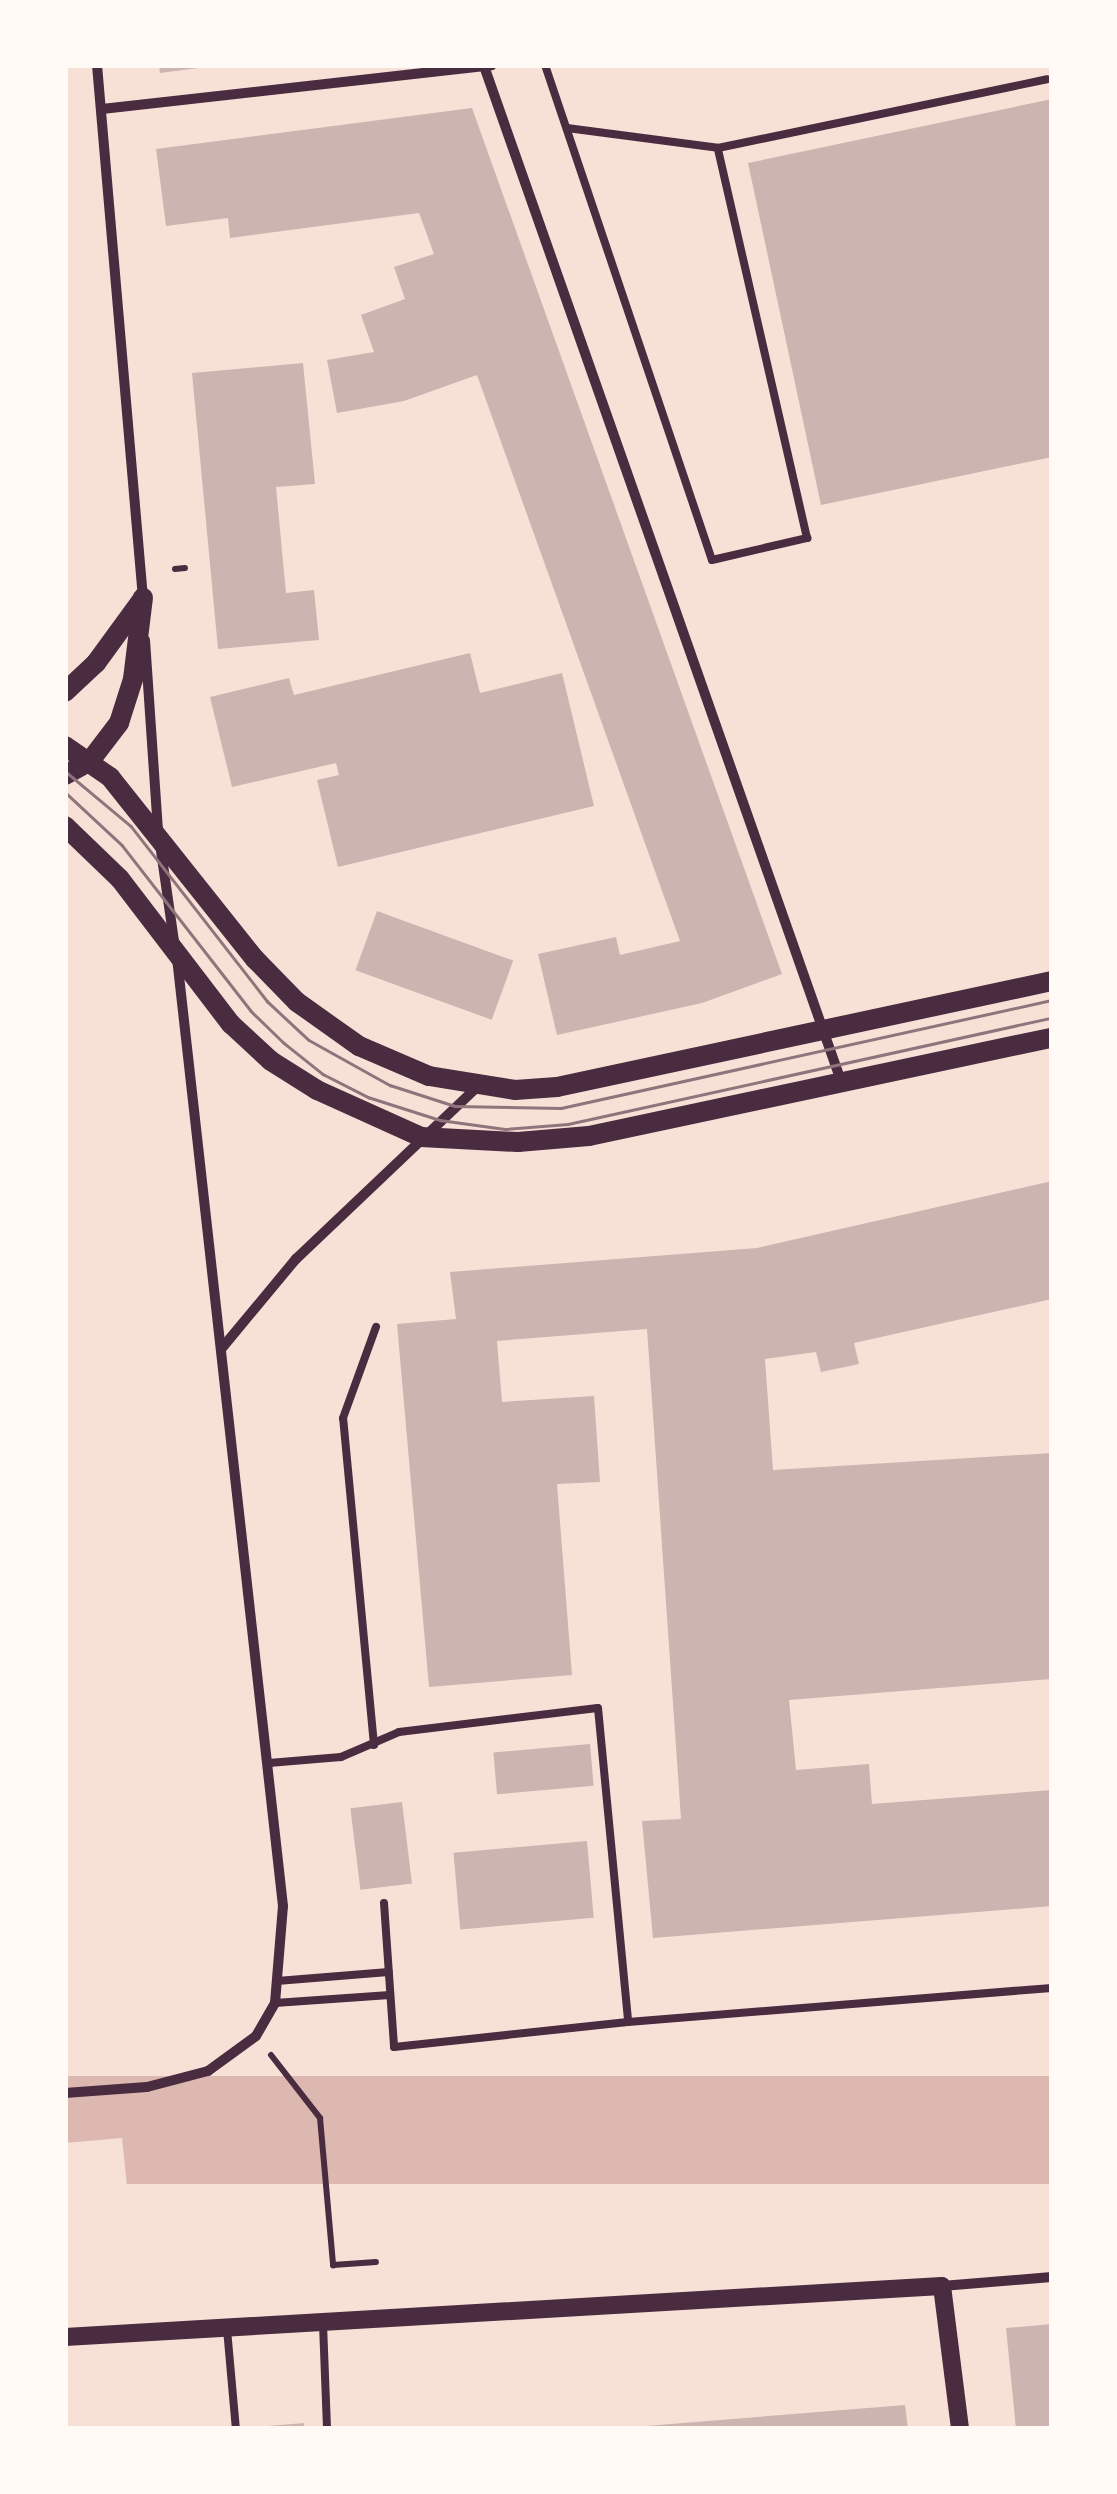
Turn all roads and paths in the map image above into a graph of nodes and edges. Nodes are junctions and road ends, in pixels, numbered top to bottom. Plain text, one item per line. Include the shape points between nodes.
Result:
1 (97, 65) edge
2 (492, 65) edge
3 (545, 65) edge
4 (484, 66) edge
5 (1047, 79) dead end
6 (102, 109) junction
7 (566, 128) junction
8 (718, 148) junction
9 (186, 568) dead end
10 (175, 570) dead end
11 (143, 598) junction
12 (65, 692) edge
13 (65, 746) edge
14 (90, 761) junction
15 (65, 775) edge
16 (65, 826) edge
17 (158, 830) junction
18 (176, 956) junction
19 (1052, 982) edge
20 (824, 1032) junction
21 (1052, 1038) edge
22 (842, 1084) junction
23 (478, 1086) junction
24 (421, 1137) junction
25 (376, 1327) dead end
26 (221, 1349) junction
27 (374, 1745) junction
28 (270, 1763) junction
29 (384, 1904) dead end
30 (388, 1972) junction
31 (277, 1981) junction
32 (1052, 1988) edge
33 (390, 1996) junction
34 (275, 2003) junction
35 (628, 2022) junction
36 (256, 2036) junction
37 (65, 2093) edge
38 (376, 2262) dead end
39 (1052, 2277) edge
40 (942, 2286) junction
41 (322, 2321) junction
42 (226, 2324) junction
43 (65, 2337) edge
44 (236, 2429) edge
45 (327, 2429) edge
46 (960, 2429) edge

1 - 6 street
2 - 4 street
3 - 7 lane
4 - 6 street
4 - 20 street
5 - 8 lane
6 - 11 street
7 - 8 lane
7 - 8 lane via 712,560 807,538
9 - 10 path
11 - 12 main road via 96,663
11 - 14 main road via 119,723
11 - 17 street
13 - 14 main road
14 - 15 main road
14 - 17 main road
16 - 18 main road via 120,879
17 - 18 street
17 - 23 main road via 255,959 297,1002 359,1046 429,1076
18 - 24 main road via 271,1061 317,1090
18 - 26 street
19 - 20 main road
20 - 22 street
20 - 23 main road via 557,1087
21 - 22 main road
22 - 24 main road via 589,1136 518,1142
23 - 24 street
24 - 26 street via 296,1259
25 - 27 lane via 343,1418
26 - 28 street
27 - 28 lane via 329,1759
27 - 35 lane via 399,1732 598,1708
28 - 31 street via 283,1906
29 - 30 lane
30 - 31 lane
30 - 33 lane
31 - 34 street
32 - 35 lane
33 - 34 lane
33 - 35 lane via 394,2046
34 - 36 street
36 - 37 street via 208,2071 146,2087
36 - 38 path via 320,2118 333,2264
39 - 40 street
40 - 41 street
40 - 46 street
41 - 42 street
41 - 45 lane
42 - 43 street
42 - 44 lane

